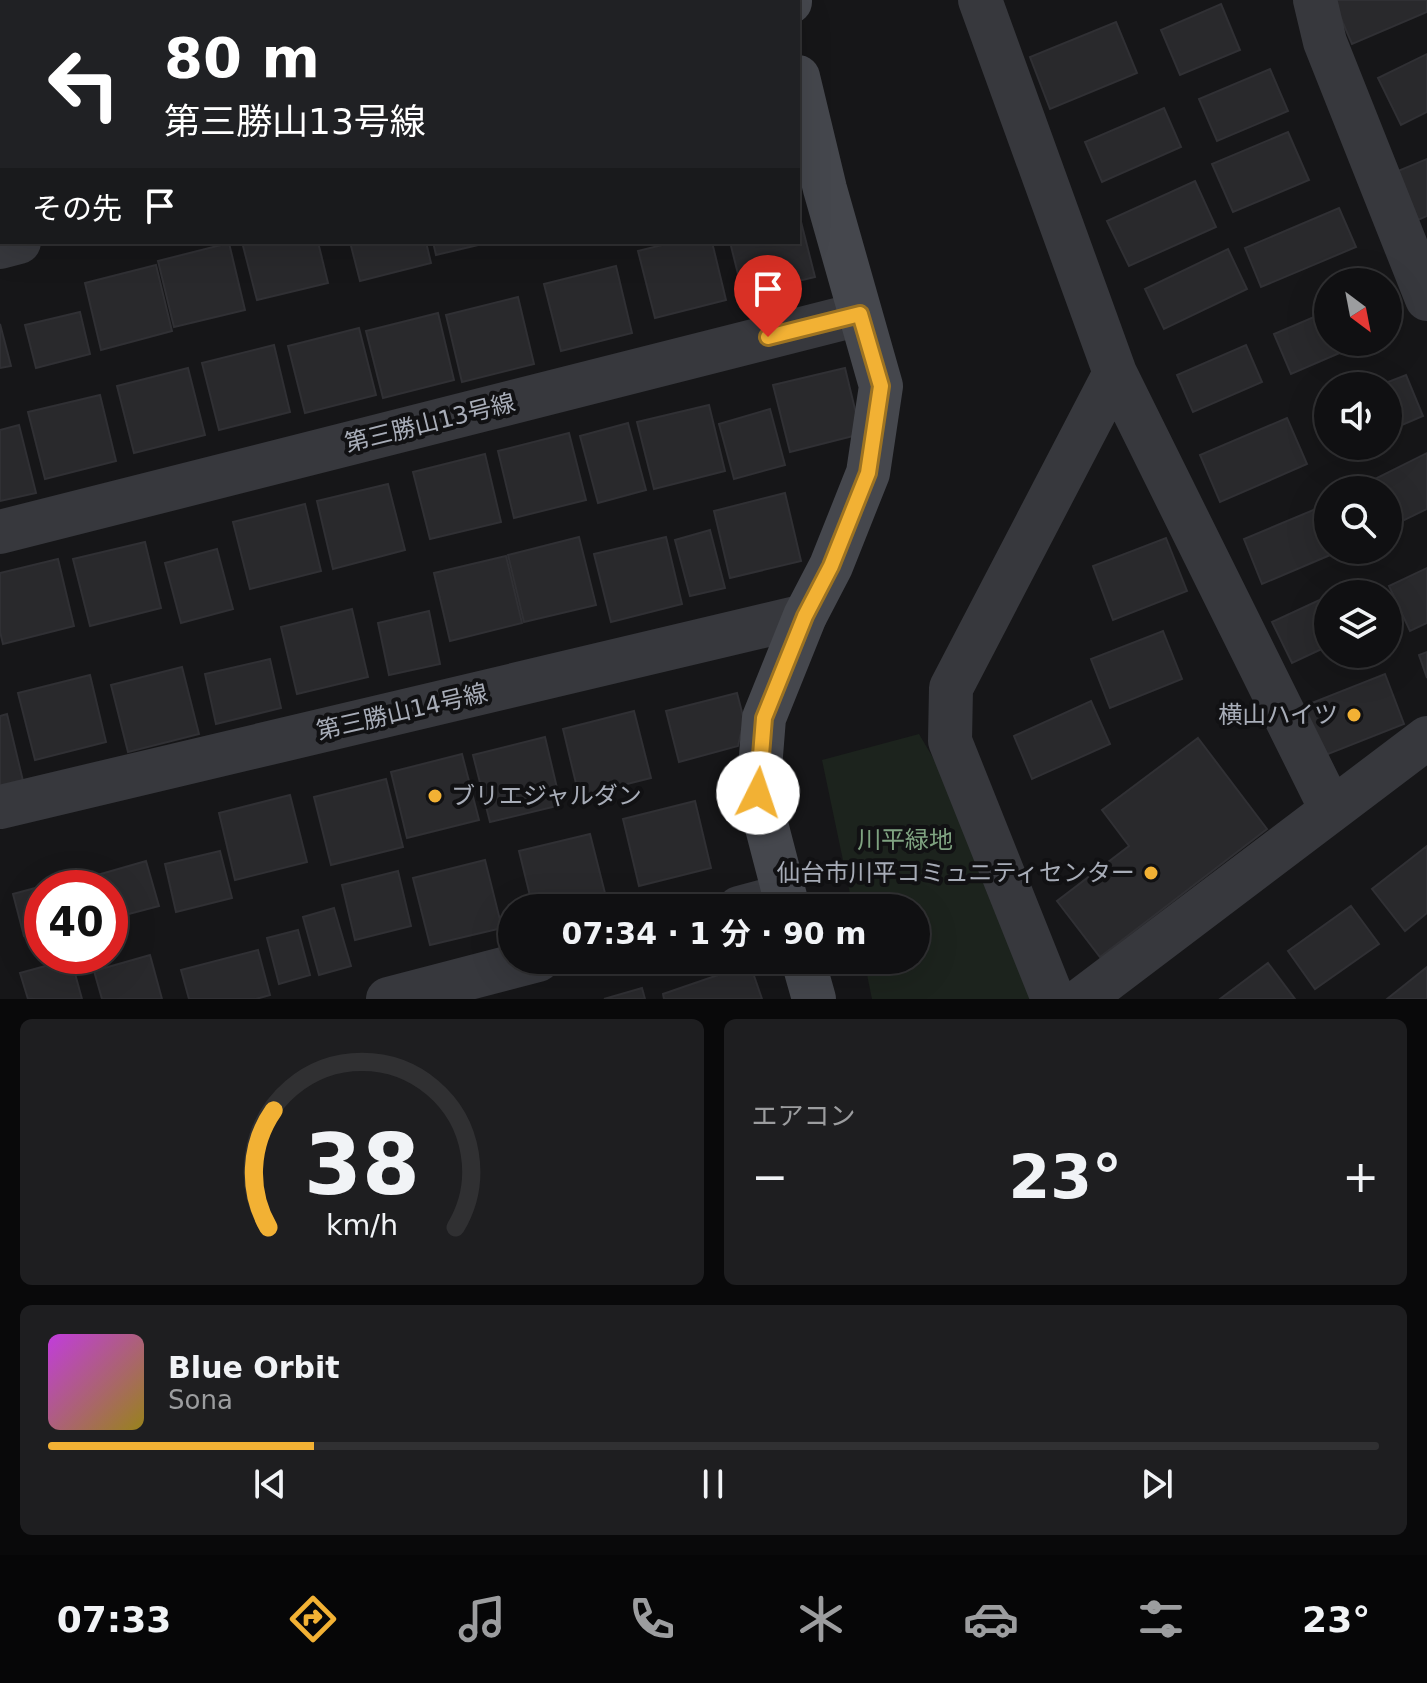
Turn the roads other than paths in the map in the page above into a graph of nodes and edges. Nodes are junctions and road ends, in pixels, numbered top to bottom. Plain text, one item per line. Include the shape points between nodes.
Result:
1 (980, 0) edge
2 (1315, 0) edge
3 (800, 86) edge
4 (1427, 299) edge
5 (860, 314) junction
6 (1115, 373) junction
7 (0, 532) edge
8 (805, 616) junction
9 (1427, 738) edge
10 (0, 807) edge
11 (1331, 809) junction
12 (784, 894) edge
13 (498, 970) edge
14 (807, 974) edge
15 (388, 999) edge
16 (814, 999) edge
17 (1053, 999) edge
18 (1082, 999) edge

1 - 6 street
2 - 4 street via 1325,42
3 - 5 street
5 - 7 street, 第三勝山13号線
5 - 8 street via 881,386 868,473
6 - 11 street
6 - 17 street via 951,688 950,741
8 - 10 street, 第三勝山14号線
8 - 12 street via 764,718 758,793
9 - 11 street
11 - 18 street
13 - 15 street
14 - 16 street

